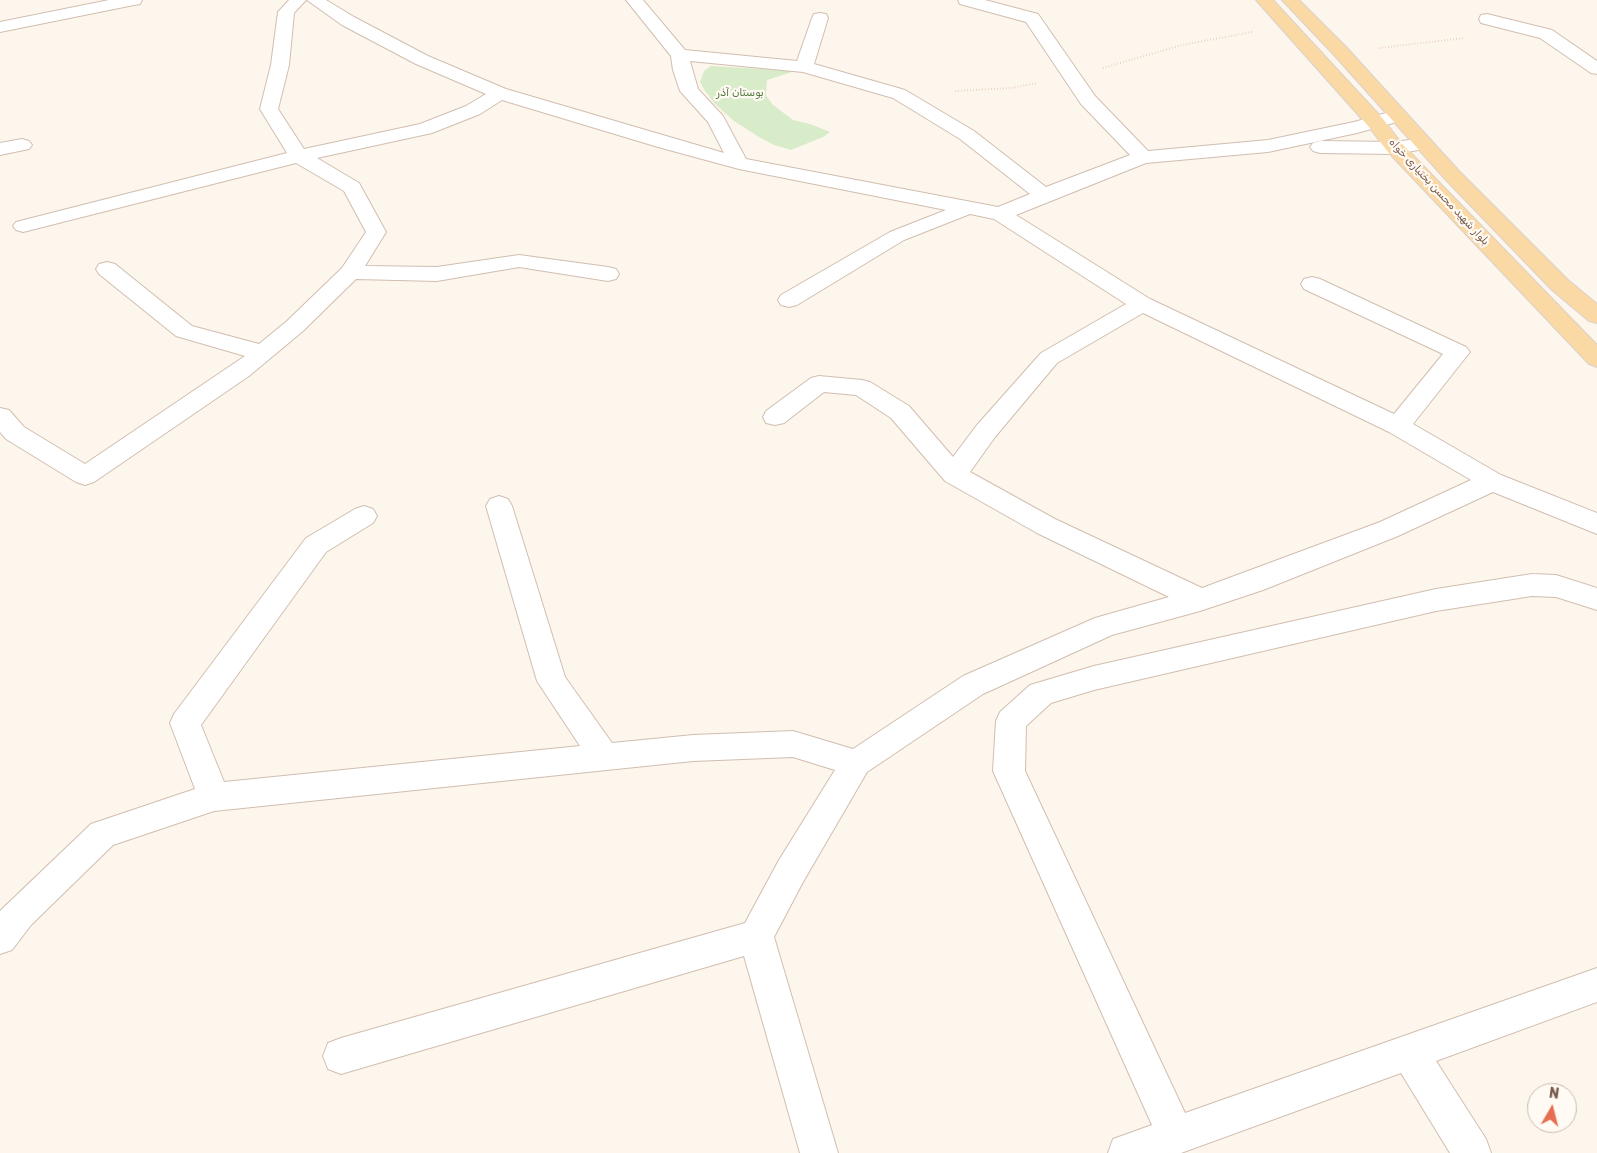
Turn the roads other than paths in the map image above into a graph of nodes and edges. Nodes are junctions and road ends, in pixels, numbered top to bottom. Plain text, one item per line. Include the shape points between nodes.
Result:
1 (134, 0) edge
2 (298, 0) edge
3 (315, 0) edge
4 (634, 0) edge
5 (966, 0) edge
6 (1264, 0) edge
7 (1290, 0) edge
8 (1002, 4) edge
9 (820, 18) dead end
10 (1488, 19) dead end
11 (3, 27) edge
12 (680, 55) junction
13 (804, 67) junction
14 (1597, 68) edge
15 (500, 94) junction
16 (1398, 116) junction
17 (1376, 123) junction
18 (1423, 144) junction
19 (22, 145) dead end
20 (1268, 146) junction
21 (1395, 148) junction
22 (0, 149) edge
23 (299, 156) junction
24 (1143, 157) junction
25 (739, 163) junction
26 (1044, 195) junction
27 (968, 208) junction
28 (1000, 214) junction
29 (23, 226) dead end
30 (107, 269) dead end
31 (350, 272) junction
32 (608, 274) dead end
33 (1312, 284) dead end
34 (789, 300) dead end
35 (1142, 304) junction
36 (1597, 316) edge
37 (262, 353) junction
38 (1597, 359) edge
39 (0, 416) edge
40 (775, 417) dead end
41 (1398, 426) junction
42 (954, 475) junction
43 (1492, 481) junction
44 (499, 506) dead end
45 (364, 516) dead end
46 (1597, 524) edge
47 (1597, 599) edge
48 (1200, 600) junction
49 (604, 757) junction
50 (856, 762) junction
51 (214, 797) junction
52 (756, 936) junction
53 (0, 938) edge
54 (1597, 985) edge
55 (1409, 1052) junction
56 (341, 1056) dead end
57 (1176, 1136) junction
58 (819, 1153) edge
59 (1128, 1153) edge
60 (1472, 1153) edge

1 - 11 street
2 - 23 street via 286,12 280,65 269,109
3 - 15 street via 422,60
4 - 12 street
5 - 8 street
6 - 17 main road, بلوار شهید محسن بختیاری خواه
7 - 16 main road, بلوار شهید محسن بختیاری خواه
8 - 24 street via 1032,18 1088,100
9 - 13 street
10 - 14 street via 1546,34
12 - 13 street
12 - 25 street via 689,91 716,120
13 - 26 street via 899,94 967,135
15 - 23 street via 473,110 425,129
15 - 25 street
16 - 17 street
16 - 18 main road, بلوار شهید محسن بختیاری خواه
17 - 20 street
17 - 21 main road, بلوار شهید محسن بختیاری خواه
18 - 21 street
18 - 36 main road, بلوار شهید محسن بختیاری خواه via 1560,285
19 - 22 street
20 - 21 street
20 - 24 street
21 - 38 main road, بلوار شهید محسن بختیاری خواه
23 - 29 street
23 - 31 street via 352,188 376,232
24 - 26 street
25 - 27 street
26 - 28 street
27 - 28 street
27 - 34 street via 897,236
28 - 35 street
30 - 37 street via 184,330
31 - 32 street via 437,274 519,261
31 - 37 street
33 - 41 street via 1458,352
35 - 41 street
35 - 42 street via 1049,358 986,431
37 - 39 street via 241,371 85,476 15,433
40 - 42 street via 819,384 862,388 900,412
41 - 43 street
42 - 48 street via 1046,526
43 - 46 street
43 - 48 street via 1389,528
44 - 49 street via 552,681
45 - 51 street via 316,545 185,723
47 - 57 street via 1556,586 1532,585 1436,600 1094,678 1041,694 1011,721 1009,771
48 - 50 street via 1104,626 973,685
49 - 50 street via 693,748 794,744
49 - 51 street
50 - 52 street
51 - 53 street via 102,834 19,914
52 - 56 street
52 - 58 street
54 - 55 street
55 - 57 street
55 - 60 street
57 - 59 street

